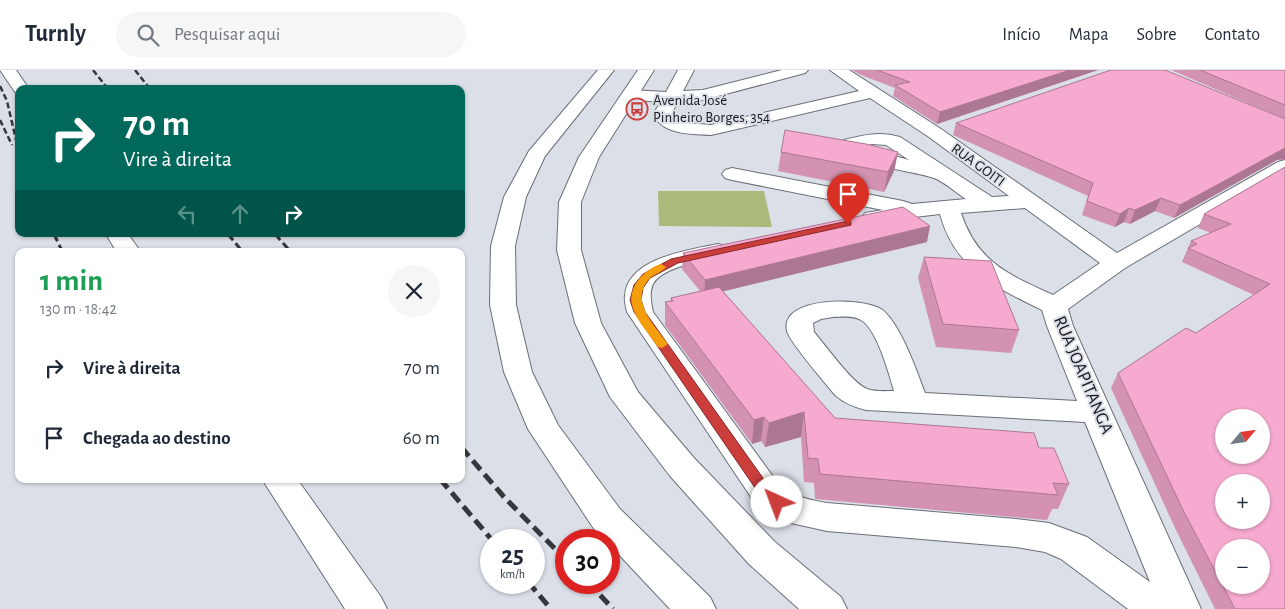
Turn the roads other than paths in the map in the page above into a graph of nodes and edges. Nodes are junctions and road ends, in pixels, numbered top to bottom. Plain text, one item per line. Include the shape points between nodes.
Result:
1 (8, 70) edge
2 (606, 70) edge
3 (646, 70) edge
4 (686, 70) edge
5 (800, 70) edge
6 (838, 70) edge
7 (18, 85) edge
8 (872, 93) junction
9 (630, 95) junction
10 (670, 97) junction
11 (1285, 166) edge
12 (732, 174) dead end
13 (945, 175) dead end
14 (1028, 201) junction
15 (987, 204) junction
16 (949, 208) junction
17 (914, 210) junction
18 (848, 224) edge
19 (119, 237) edge
20 (747, 245) edge
21 (126, 248) edge
22 (1116, 262) junction
23 (1055, 306) junction
24 (913, 402) dead end
25 (1098, 412) junction
26 (282, 483) edge
27 (367, 609) edge
28 (696, 609) edge
29 (827, 609) edge
30 (1158, 609) edge
31 (1181, 609) edge

1 - 7 street
2 - 28 street via 536,156 515,197 503,246 503,305 518,372 544,429 607,519
3 - 9 street
4 - 10 street
5 - 10 street via 722,91
6 - 8 street, RUA GOITI
8 - 10 street via 711,130 687,128 665,119 664,111
8 - 14 street, RUA GOITI via 944,130
9 - 10 street
9 - 29 street via 589,157 570,202 570,250 588,323 626,397 682,467 762,554
11 - 22 street, RUA JOAPITANGA
12 - 17 street
13 - 15 street
14 - 15 street
14 - 22 street, RUA GOITI
15 - 16 street
16 - 17 street
16 - 23 street via 953,225 965,247 980,264 1003,280
17 - 18 street
19 - 21 street
20 - 30 street via 661,267 647,276 638,288 636,300 640,312 662,345 765,491 777,502 794,511 827,517 1049,538 1074,548
22 - 23 street, RUA JOAPITANGA
23 - 25 street, RUA JOAPITANGA via 1060,326
24 - 25 street
25 - 31 street, RUA JOAPITANGA
26 - 27 street

